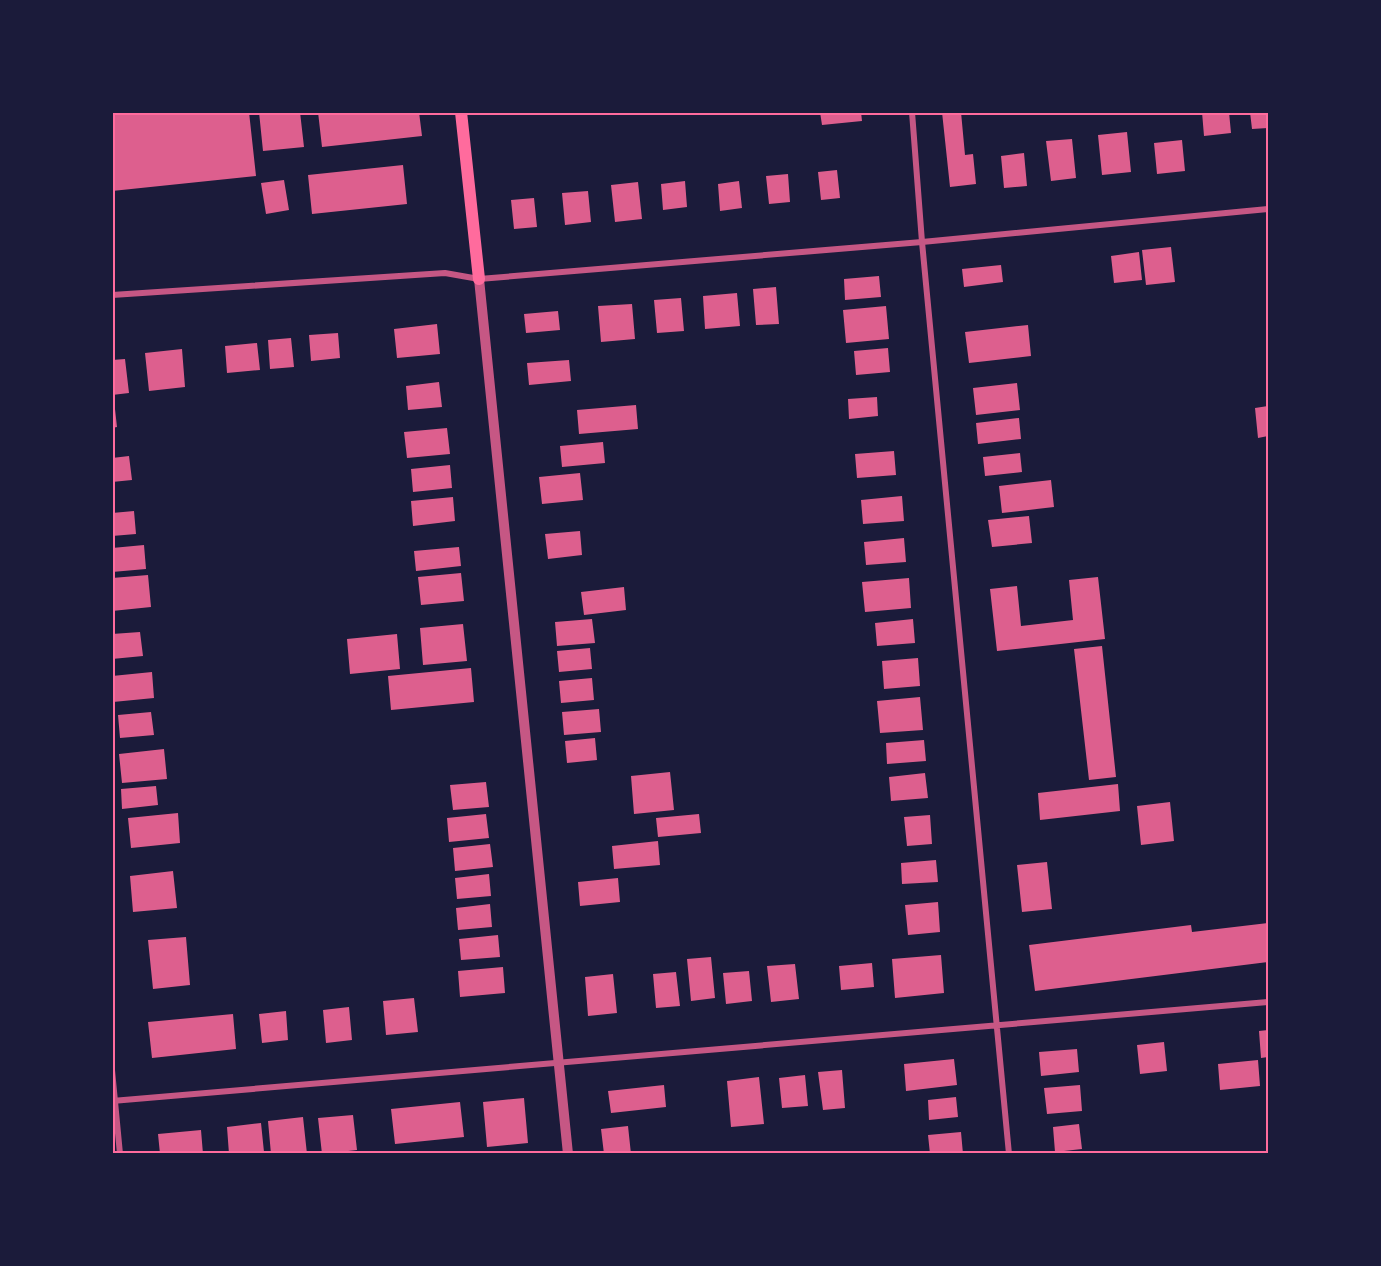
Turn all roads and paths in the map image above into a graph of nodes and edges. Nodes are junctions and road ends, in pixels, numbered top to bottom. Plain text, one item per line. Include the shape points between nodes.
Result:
1 (461, 112) edge
2 (912, 112) edge
3 (1269, 210) edge
4 (922, 242) junction
5 (480, 279) junction
6 (112, 295) edge
7 (1269, 1002) edge
8 (997, 1027) junction
9 (559, 1064) junction
10 (112, 1070) edge
11 (114, 1101) edge
12 (120, 1154) edge
13 (568, 1154) edge
14 (1009, 1154) edge

1 - 5 main road
2 - 4 street
3 - 4 street
4 - 5 street
4 - 8 street
5 - 6 street via 445,273
5 - 9 street
7 - 8 street
8 - 9 street
8 - 14 street
9 - 11 street
9 - 13 street
10 - 11 street
11 - 12 street

